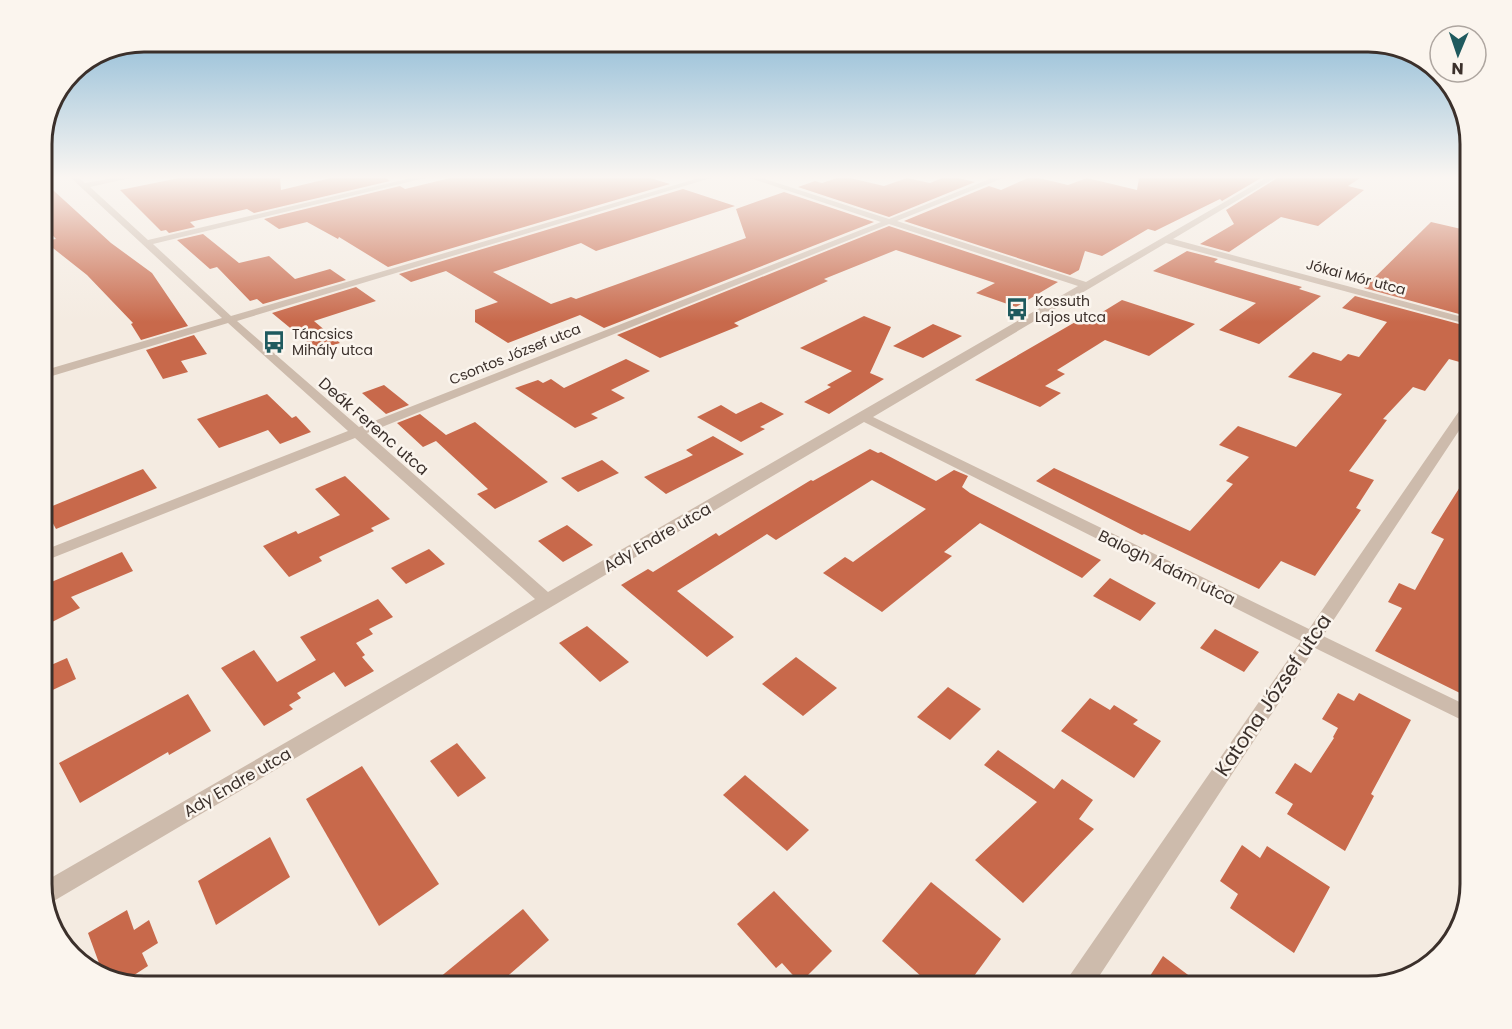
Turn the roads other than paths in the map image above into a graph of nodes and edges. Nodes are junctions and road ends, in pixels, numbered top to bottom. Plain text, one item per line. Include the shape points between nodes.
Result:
1 (128, 226) edge
2 (219, 226) edge
3 (545, 226) edge
4 (879, 226) edge
5 (902, 226) edge
6 (1189, 226) edge
7 (1165, 240) junction
8 (147, 243) junction
9 (1089, 286) junction
10 (230, 319) junction
11 (1460, 319) edge
12 (53, 372) edge
13 (863, 417) junction
14 (1460, 419) edge
15 (357, 432) junction
16 (53, 553) edge
17 (547, 600) junction
18 (1311, 638) junction
19 (1460, 711) edge
20 (53, 890) edge
21 (1084, 976) edge

1 - 8 street, Deák Ferenc utca
2 - 8 street
3 - 10 street
4 - 15 street, Csontos József utca
5 - 9 street
6 - 7 street, Ady Endre utca
7 - 9 street, Ady Endre utca
7 - 11 street, Jókai Mór utca
8 - 10 street, Deák Ferenc utca
9 - 13 street, Ady Endre utca
10 - 12 street
10 - 15 street, Deák Ferenc utca
13 - 17 street, Ady Endre utca
13 - 18 street, Balogh Ádám utca
14 - 18 street, Katona József utca
15 - 16 street, Csontos József utca
15 - 17 street, Deák Ferenc utca
17 - 20 street, Ady Endre utca
18 - 19 street, Balogh Ádám utca
18 - 21 street, Katona József utca

